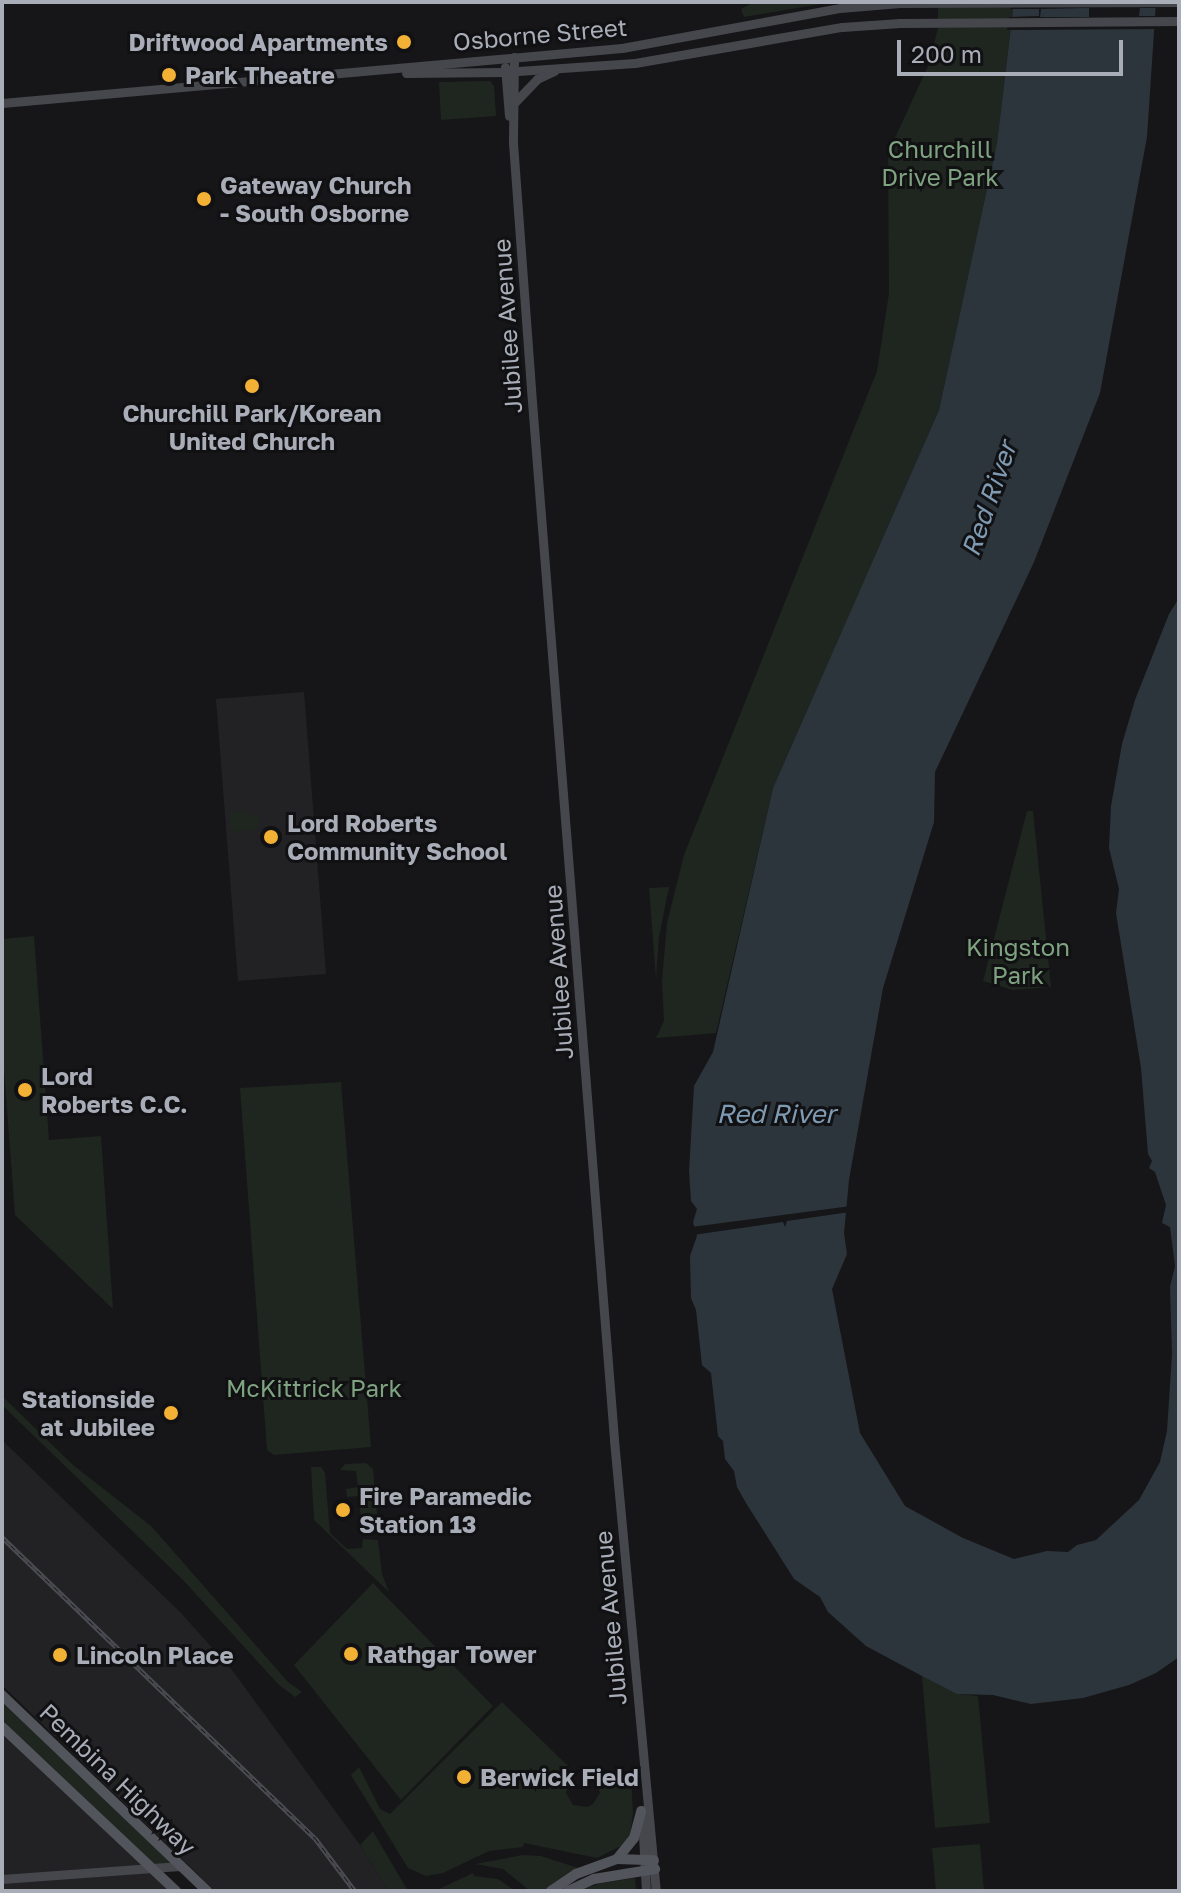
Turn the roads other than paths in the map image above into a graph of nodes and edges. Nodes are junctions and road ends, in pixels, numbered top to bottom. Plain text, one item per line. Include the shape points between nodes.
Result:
1 (1179, 2) edge
2 (900, 3) edge
3 (1179, 21) edge
4 (509, 57) junction
5 (559, 69) junction
6 (382, 72) junction
7 (510, 72) junction
8 (2, 103) edge
9 (513, 104) junction
10 (513, 143) junction
11 (2, 1695) edge
12 (2, 1727) edge
13 (645, 1797) junction
14 (641, 1811) junction
15 (617, 1859) junction
16 (650, 1864) junction
17 (180, 1866) junction
18 (150, 1867) junction
19 (2, 1879) edge
20 (176, 1891) edge
21 (207, 1891) edge
22 (551, 1891) edge
23 (568, 1891) edge
24 (646, 1891) edge
25 (656, 1891) edge

1 - 2 main road, Osborne Street
2 - 4 main road, Osborne Street via 840,8 622,48
3 - 5 main road, Osborne Street via 842,27 635,63
4 - 6 main road, Osborne Street
4 - 7 main road, Jubilee Avenue
5 - 7 main road, Osborne Street
5 - 9 main road via 537,79
6 - 7 main road, Osborne Street
6 - 8 main road, Osborne Street
7 - 9 main road, Jubilee Avenue
7 - 10 main road, Jubilee Avenue
9 - 10 main road, Jubilee Avenue
10 - 13 main road, Jubilee Avenue
11 - 17 main road, Pembina Highway
12 - 18 main road, Pembina Highway
13 - 14 main road, Jubilee Avenue
13 - 16 main road, Jubilee Avenue via 651,1813
14 - 15 main road via 631,1844
14 - 16 main road, Jubilee Avenue
15 - 16 main road
15 - 22 main road via 576,1874
16 - 23 main road
16 - 24 main road, Jubilee Avenue
16 - 25 main road, Jubilee Avenue
17 - 18 main road
17 - 21 main road, Pembina Highway
18 - 19 main road
18 - 20 main road, Pembina Highway

